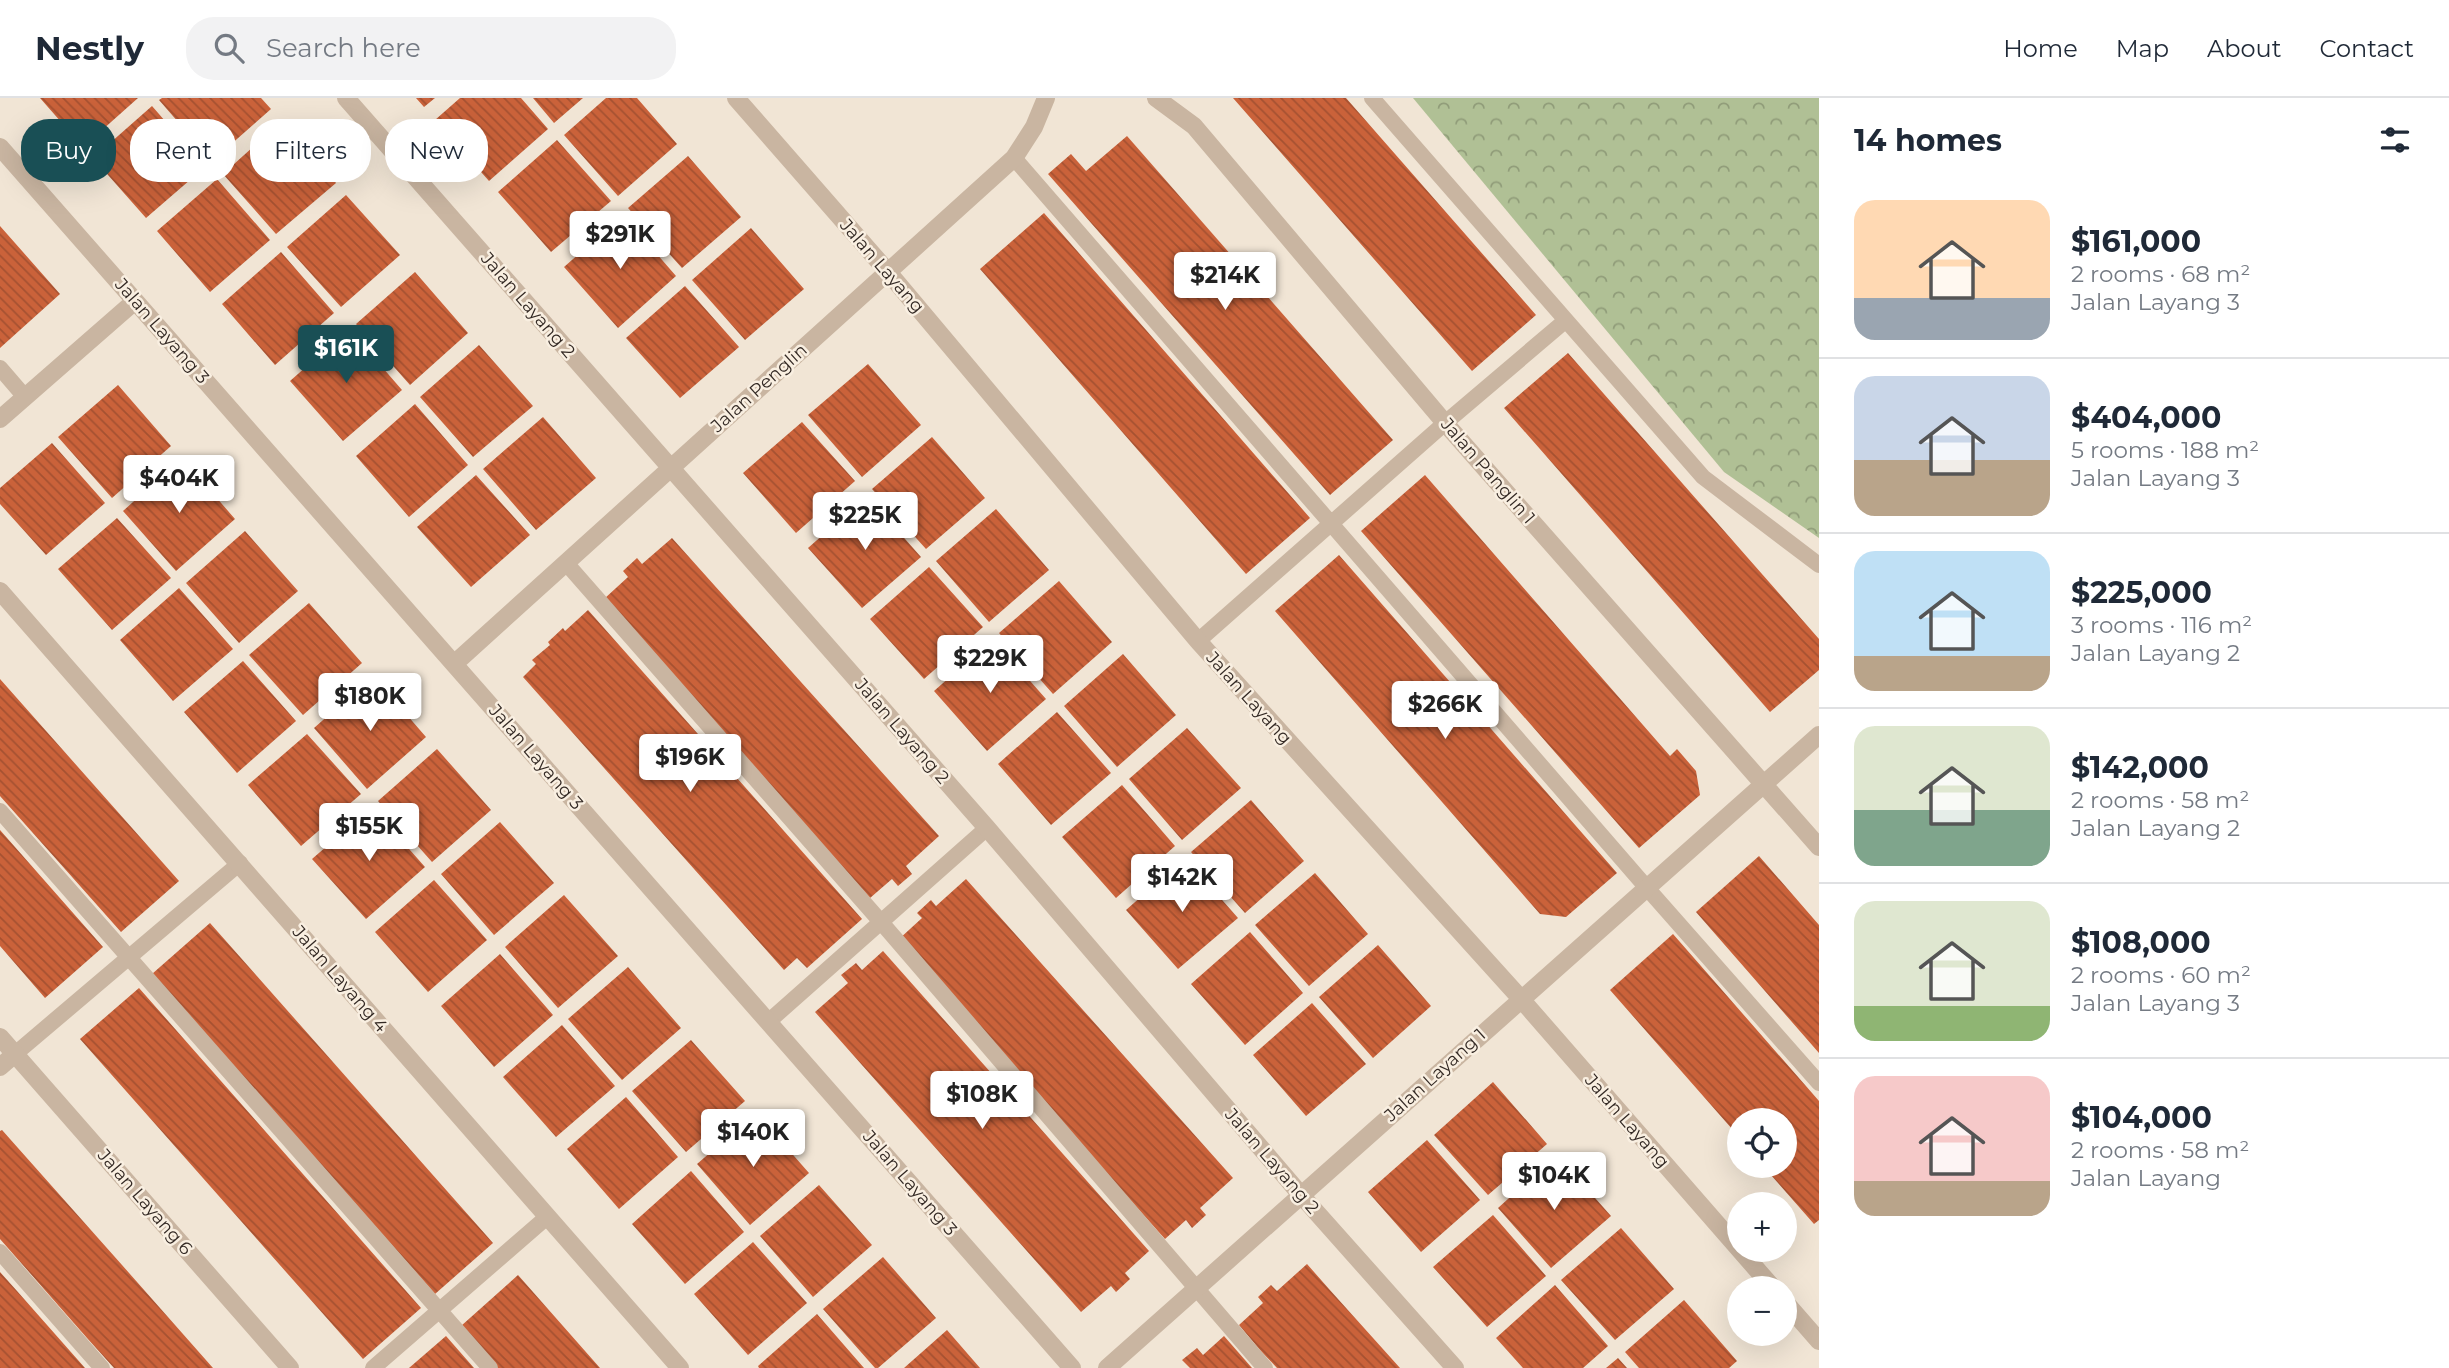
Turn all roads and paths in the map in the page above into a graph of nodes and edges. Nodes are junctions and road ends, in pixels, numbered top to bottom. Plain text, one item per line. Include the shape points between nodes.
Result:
1 (346, 98) edge
2 (736, 98) edge
3 (1046, 98) edge
4 (1156, 98) edge
5 (1372, 98) edge
6 (0, 147) edge
7 (1014, 158) junction
8 (888, 272) junction
9 (135, 301) junction
10 (1565, 321) junction
11 (0, 368) edge
12 (25, 397) junction
13 (0, 419) edge
14 (1445, 423) junction
15 (671, 468) junction
16 (1332, 523) junction
17 (566, 563) junction
18 (1819, 565) edge
19 (0, 591) edge
20 (1198, 641) junction
21 (454, 664) junction
22 (1819, 735) edge
23 (1764, 783) junction
24 (0, 811) edge
25 (987, 828) junction
26 (1819, 847) edge
27 (240, 863) junction
28 (1647, 888) junction
29 (881, 922) junction
30 (129, 957) junction
31 (1521, 999) junction
32 (768, 1022) junction
33 (0, 1037) edge
34 (15, 1054) junction
35 (0, 1067) edge
36 (1819, 1083) edge
37 (1301, 1195) junction
38 (547, 1217) junction
39 (0, 1252) edge
40 (1763, 1276) edge
41 (1196, 1288) junction
42 (440, 1310) junction
43 (1797, 1315) edge
44 (1819, 1340) edge
45 (102, 1368) edge
46 (290, 1368) edge
47 (373, 1368) edge
48 (490, 1368) edge
49 (680, 1368) edge
50 (1072, 1368) edge
51 (1107, 1368) edge
52 (1265, 1368) edge
53 (1454, 1368) edge

1 - 15 street, Jalan Layang 2
2 - 8 street, Jalan Layang
3 - 7 street, Jalan Penglin
4 - 14 street, Jalan Panglin 1 via 1194,126
5 - 10 lane
6 - 9 street, Jalan Layang 3
7 - 8 street, Jalan Penglin
7 - 16 lane
8 - 15 street, Jalan Penglin
8 - 20 street, Jalan Layang
9 - 12 street
9 - 21 street, Jalan Layang 3
10 - 14 lane
10 - 18 lane via 1703,477
11 - 12 lane
12 - 13 street
14 - 16 lane
14 - 23 street, Jalan Panglin 1
15 - 17 street, Jalan Penglin
15 - 25 street, Jalan Layang 2
16 - 20 lane
16 - 28 lane
17 - 21 street, Jalan Penglin
17 - 29 lane
19 - 27 street, Jalan Layang 4
20 - 31 street, Jalan Layang
21 - 32 street, Jalan Layang 3
22 - 23 street, Jalan Layang 1
23 - 26 street, Jalan Panglin 1
23 - 28 street, Jalan Layang 1
24 - 30 lane
25 - 29 lane
25 - 37 street, Jalan Layang 2
27 - 30 lane
27 - 38 street, Jalan Layang 4
28 - 31 street, Jalan Layang 1
28 - 36 lane
29 - 32 lane
29 - 41 lane
30 - 34 lane
30 - 42 lane
31 - 37 street, Jalan Layang 1
31 - 40 street, Jalan Layang
32 - 50 street, Jalan Layang 3
33 - 34 street, Jalan Layang 6
34 - 35 street
34 - 46 street, Jalan Layang 6
37 - 41 street, Jalan Layang 1
37 - 53 street, Jalan Layang 2
38 - 42 lane
38 - 49 street, Jalan Layang 4
39 - 45 lane
41 - 51 street, Jalan Layang 1
41 - 52 lane
42 - 47 lane
42 - 48 lane
43 - 44 street

